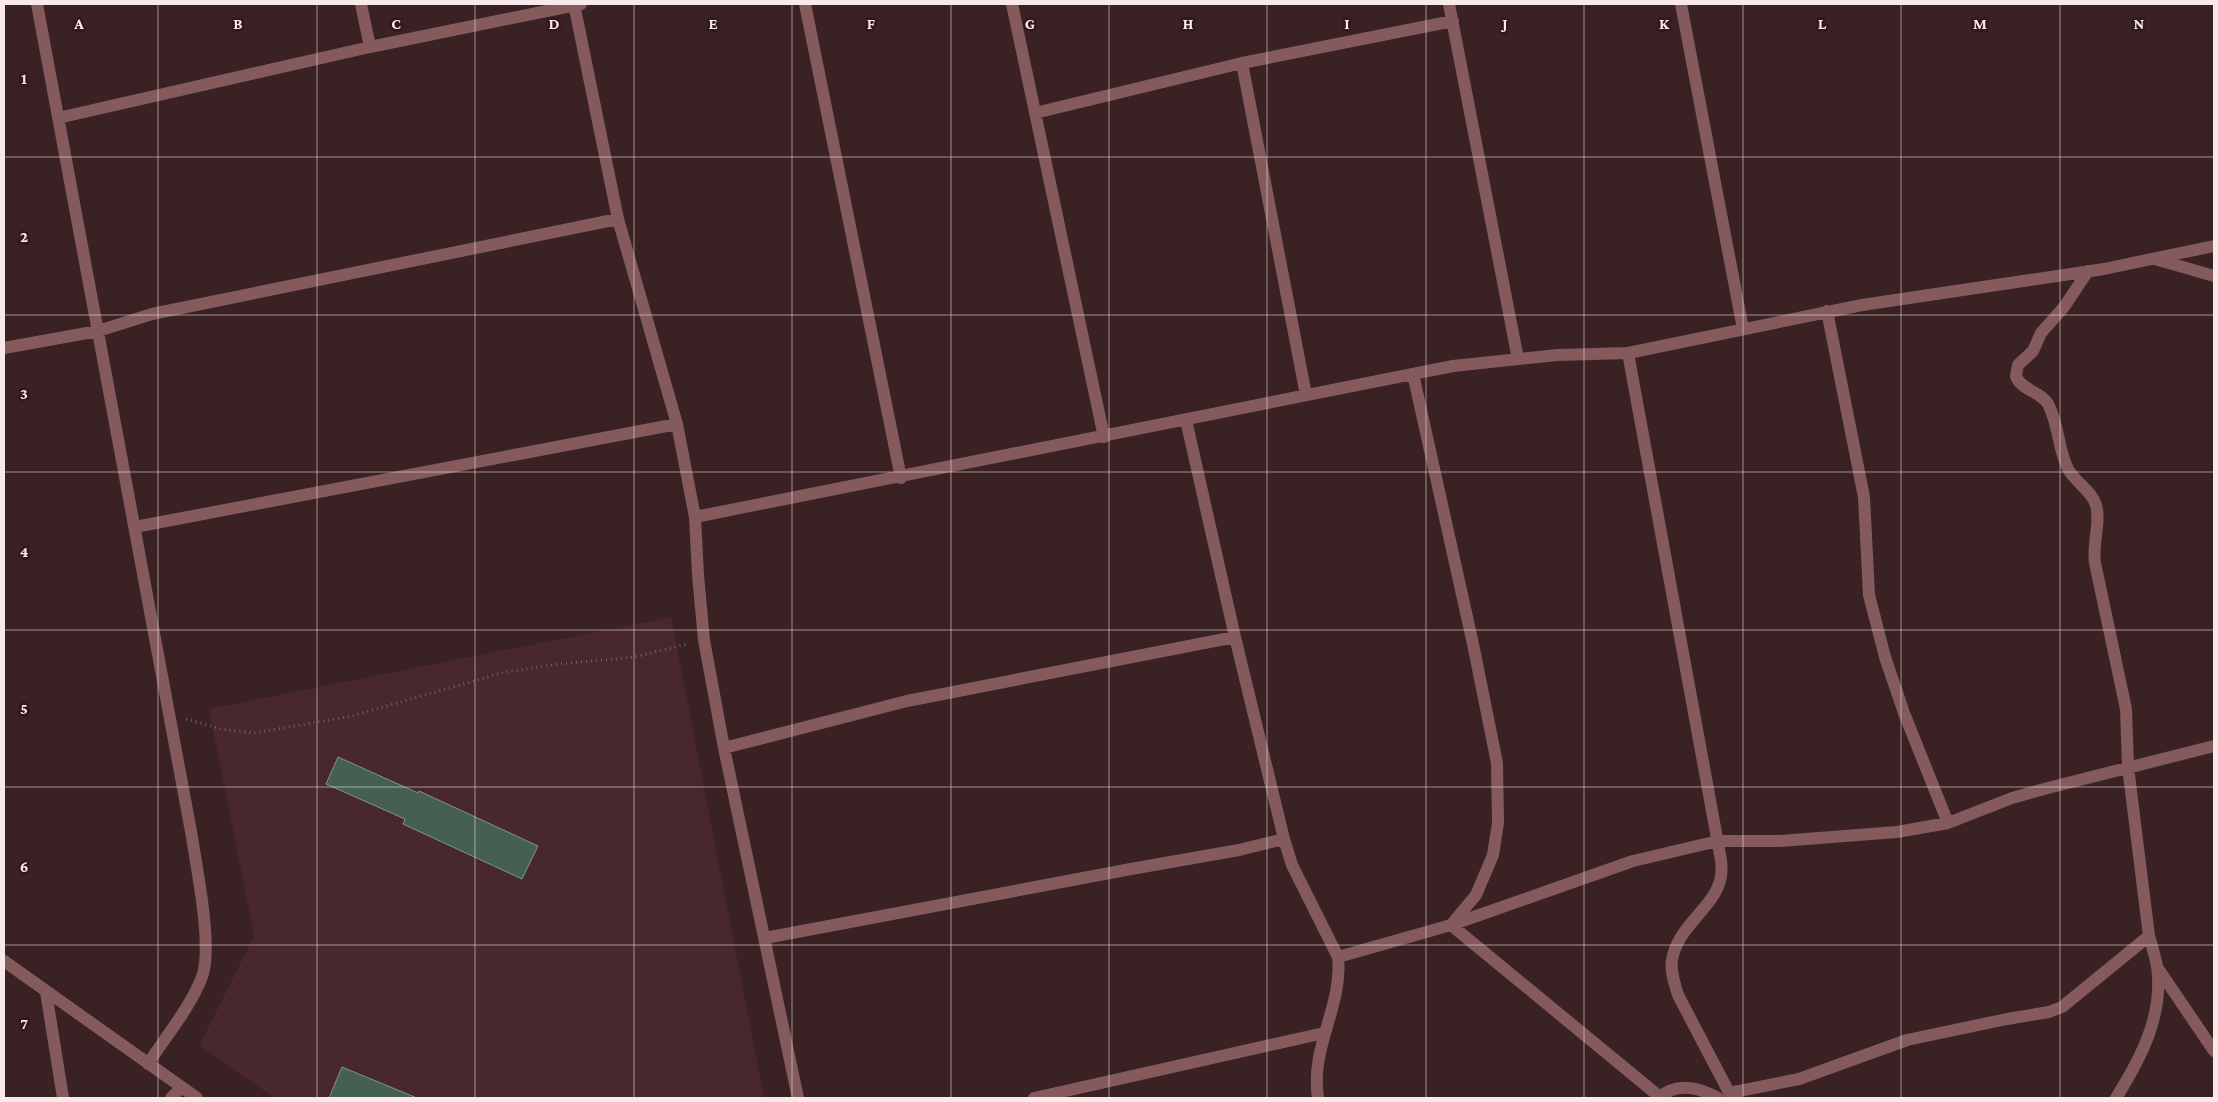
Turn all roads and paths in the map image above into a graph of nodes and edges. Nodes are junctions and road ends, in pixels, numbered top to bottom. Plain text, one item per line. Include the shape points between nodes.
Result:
1 (37, 4) edge
2 (361, 4) edge
3 (577, 4) edge
4 (805, 4) edge
5 (1012, 4) edge
6 (1449, 4) edge
7 (1681, 4) edge
8 (1453, 21) junction
9 (370, 47) junction
10 (1242, 63) junction
11 (1035, 113) junction
12 (58, 118) junction
13 (618, 218) junction
14 (2214, 246) edge
15 (2153, 259) junction
16 (2088, 271) junction
17 (2214, 276) edge
18 (1827, 311) junction
19 (1743, 329) junction
20 (98, 331) junction
21 (4, 348) edge
22 (1628, 353) junction
23 (1518, 359) junction
24 (1413, 374) junction
25 (1306, 395) junction
26 (1186, 420) junction
27 (677, 424) junction
28 (1104, 436) junction
29 (900, 478) junction
30 (695, 517) junction
31 (134, 528) junction
32 (1235, 637) junction
33 (704, 640) junction
34 (169, 714) junction
35 (2214, 746) edge
36 (724, 748) junction
37 (2128, 767) junction
38 (1948, 823) junction
39 (1284, 839) junction
40 (1718, 841) junction
41 (1451, 925) junction
42 (2149, 936) junction
43 (765, 938) junction
44 (1338, 957) junction
45 (4, 961) edge
46 (2157, 967) junction
47 (46, 992) junction
48 (1324, 1033) junction
49 (2214, 1051) edge
50 (148, 1064) junction
51 (181, 1088) junction
52 (1726, 1097) edge
53 (63, 1098) edge
54 (171, 1098) edge
55 (197, 1098) edge
56 (798, 1098) edge
57 (1034, 1098) edge
58 (1318, 1098) edge
59 (1660, 1098) edge
60 (2116, 1098) edge

1 - 12 street
2 - 9 street
3 - 9 street
3 - 13 street
4 - 29 street
5 - 11 street
6 - 8 street
7 - 19 street
8 - 10 street
8 - 23 street
9 - 12 street
10 - 11 street
10 - 25 street
11 - 28 street
12 - 20 street
13 - 20 street via 152,314
13 - 27 street
14 - 15 street
15 - 16 street
15 - 17 street
16 - 18 street
16 - 37 street via 2041,333 2033,352 2018,365 2016,376 2049,405 2060,451 2068,468 2096,504 2098,523 2093,552 2126,709
18 - 19 street
18 - 38 street via 1864,497 1869,595 1904,713
19 - 22 street
20 - 21 street
20 - 31 street
22 - 23 street
22 - 40 street
23 - 24 street
24 - 25 street
24 - 41 street via 1497,763 1498,823 1493,855 1476,895
25 - 26 street
26 - 28 street
26 - 32 street
27 - 30 street
27 - 31 street
28 - 29 street
29 - 30 street
30 - 33 street
31 - 34 street
32 - 36 street via 907,701
32 - 39 street
33 - 34 path via 635,656 505,672 352,716 254,733 221,729
33 - 36 street
34 - 50 street via 192,837 207,947 206,962 188,1003
35 - 37 street
36 - 43 street
37 - 38 street via 2012,798
37 - 42 street
38 - 40 street via 1897,832 1836,837
39 - 43 street
39 - 44 street via 1292,865
40 - 41 street via 1633,862
40 - 52 street via 1722,865 1720,884 1679,941 1672,969 1678,995
41 - 44 street
41 - 59 street
42 - 46 street
42 - 52 street via 2084,991 2056,1010 1907,1040 1800,1079
43 - 56 street
44 - 48 street via 1337,990
45 - 47 street
46 - 49 street
46 - 60 street via 2157,1005 2148,1042
47 - 50 street
47 - 53 street
48 - 57 street
48 - 58 street via 1316,1070
50 - 51 street
51 - 54 street
51 - 55 street
52 - 59 street via 1686,1088 1670,1089

